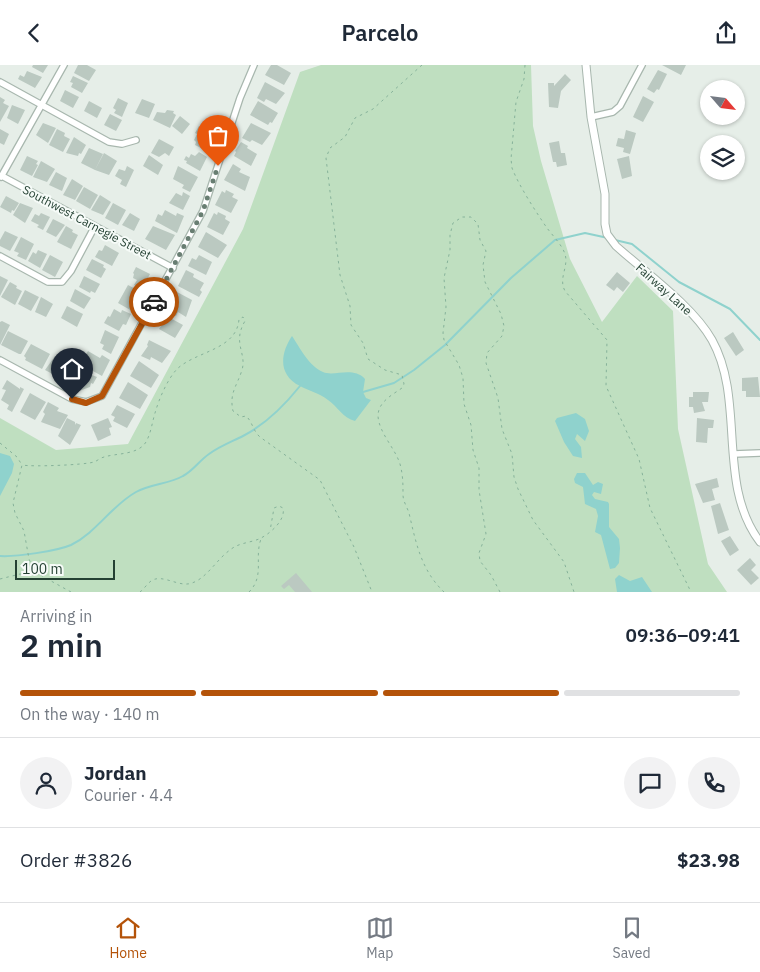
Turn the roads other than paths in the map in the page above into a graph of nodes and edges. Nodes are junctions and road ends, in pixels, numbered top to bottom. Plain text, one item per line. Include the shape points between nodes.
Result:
1 (64, 65) edge
2 (254, 65) edge
3 (586, 65) edge
4 (642, 65) edge
5 (0, 82) edge
6 (41, 106) junction
7 (591, 117) junction
8 (136, 140) dead end
9 (1, 177) edge
10 (95, 226) junction
11 (0, 256) edge
12 (173, 268) junction
13 (0, 360) edge
14 (760, 453) edge
15 (734, 455) junction
16 (760, 542) edge

1 - 6 street
2 - 12 street via 203,211
3 - 7 street, Fairway Lane
4 - 7 street via 620,106 613,112
5 - 6 street
6 - 8 street via 109,142 122,145
6 - 9 street
7 - 15 street, Fairway Lane via 606,194 608,234 616,246 690,311 712,339 724,372
9 - 10 street, Southwest Carnegie Street
10 - 11 street via 62,282 48,282
10 - 12 street, Southwest Carnegie Street
12 - 13 street via 102,396 86,403 72,399
14 - 15 street
15 - 16 street, Fairway Lane via 741,501

